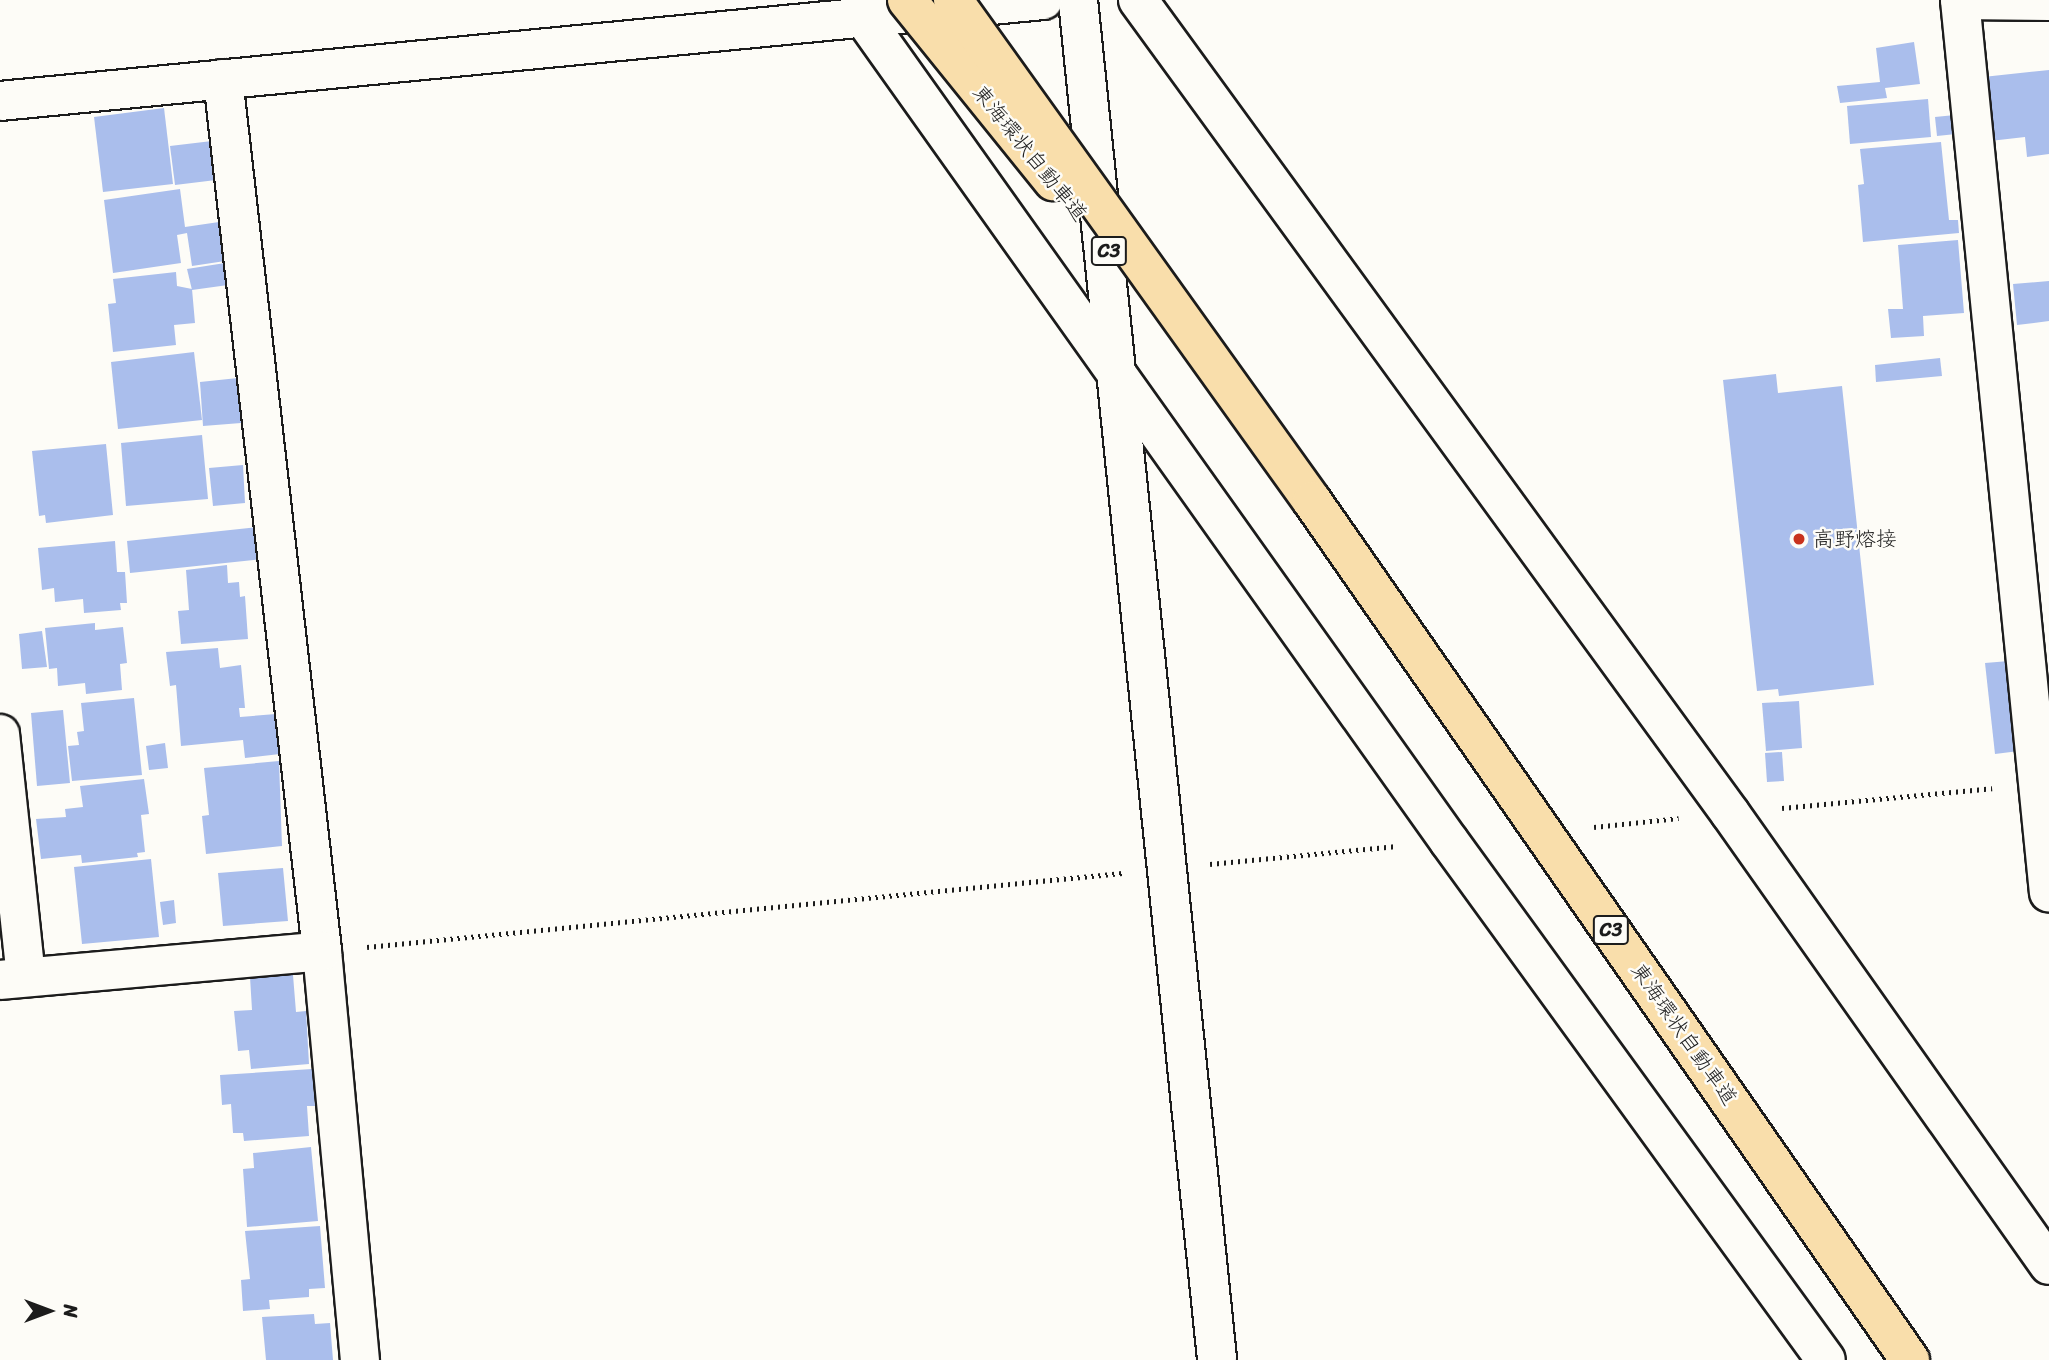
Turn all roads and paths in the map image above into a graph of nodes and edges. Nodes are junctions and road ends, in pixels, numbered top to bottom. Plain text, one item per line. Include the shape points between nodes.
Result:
1 (907, 0) edge
2 (953, 0) edge
3 (1043, 0) edge
4 (1078, 0) edge
5 (1138, 0) edge
6 (1960, 0) edge
7 (2049, 1) edge
8 (863, 17) junction
9 (223, 79) junction
10 (0, 101) edge
11 (1116, 373) junction
12 (1312, 501) junction
13 (0, 734) edge
14 (2038, 783) junction
15 (1730, 813) junction
16 (1583, 828) dead end
17 (1449, 841) junction
18 (1167, 868) junction
19 (2049, 892) edge
20 (322, 951) junction
21 (13, 978) edge
22 (2049, 1265) edge
23 (360, 1360) edge
24 (1217, 1360) edge
25 (1826, 1360) edge
26 (1910, 1360) edge

1 - 12 highway, 東海環状自動車道 / C3, bridge
2 - 12 highway, 東海環状自動車道 / C3, bridge
3 - 8 street
4 - 11 street
5 - 15 street
6 - 7 street
6 - 14 street
8 - 9 street
8 - 11 street
9 - 10 street
9 - 20 street
11 - 17 street
11 - 18 street
12 - 26 highway, 東海環状自動車道 / C3, bridge
13 - 21 street
14 - 15 path
14 - 19 street
15 - 16 path
15 - 22 street
17 - 18 path
17 - 25 street
18 - 20 path
18 - 24 street
20 - 21 street
20 - 23 street

